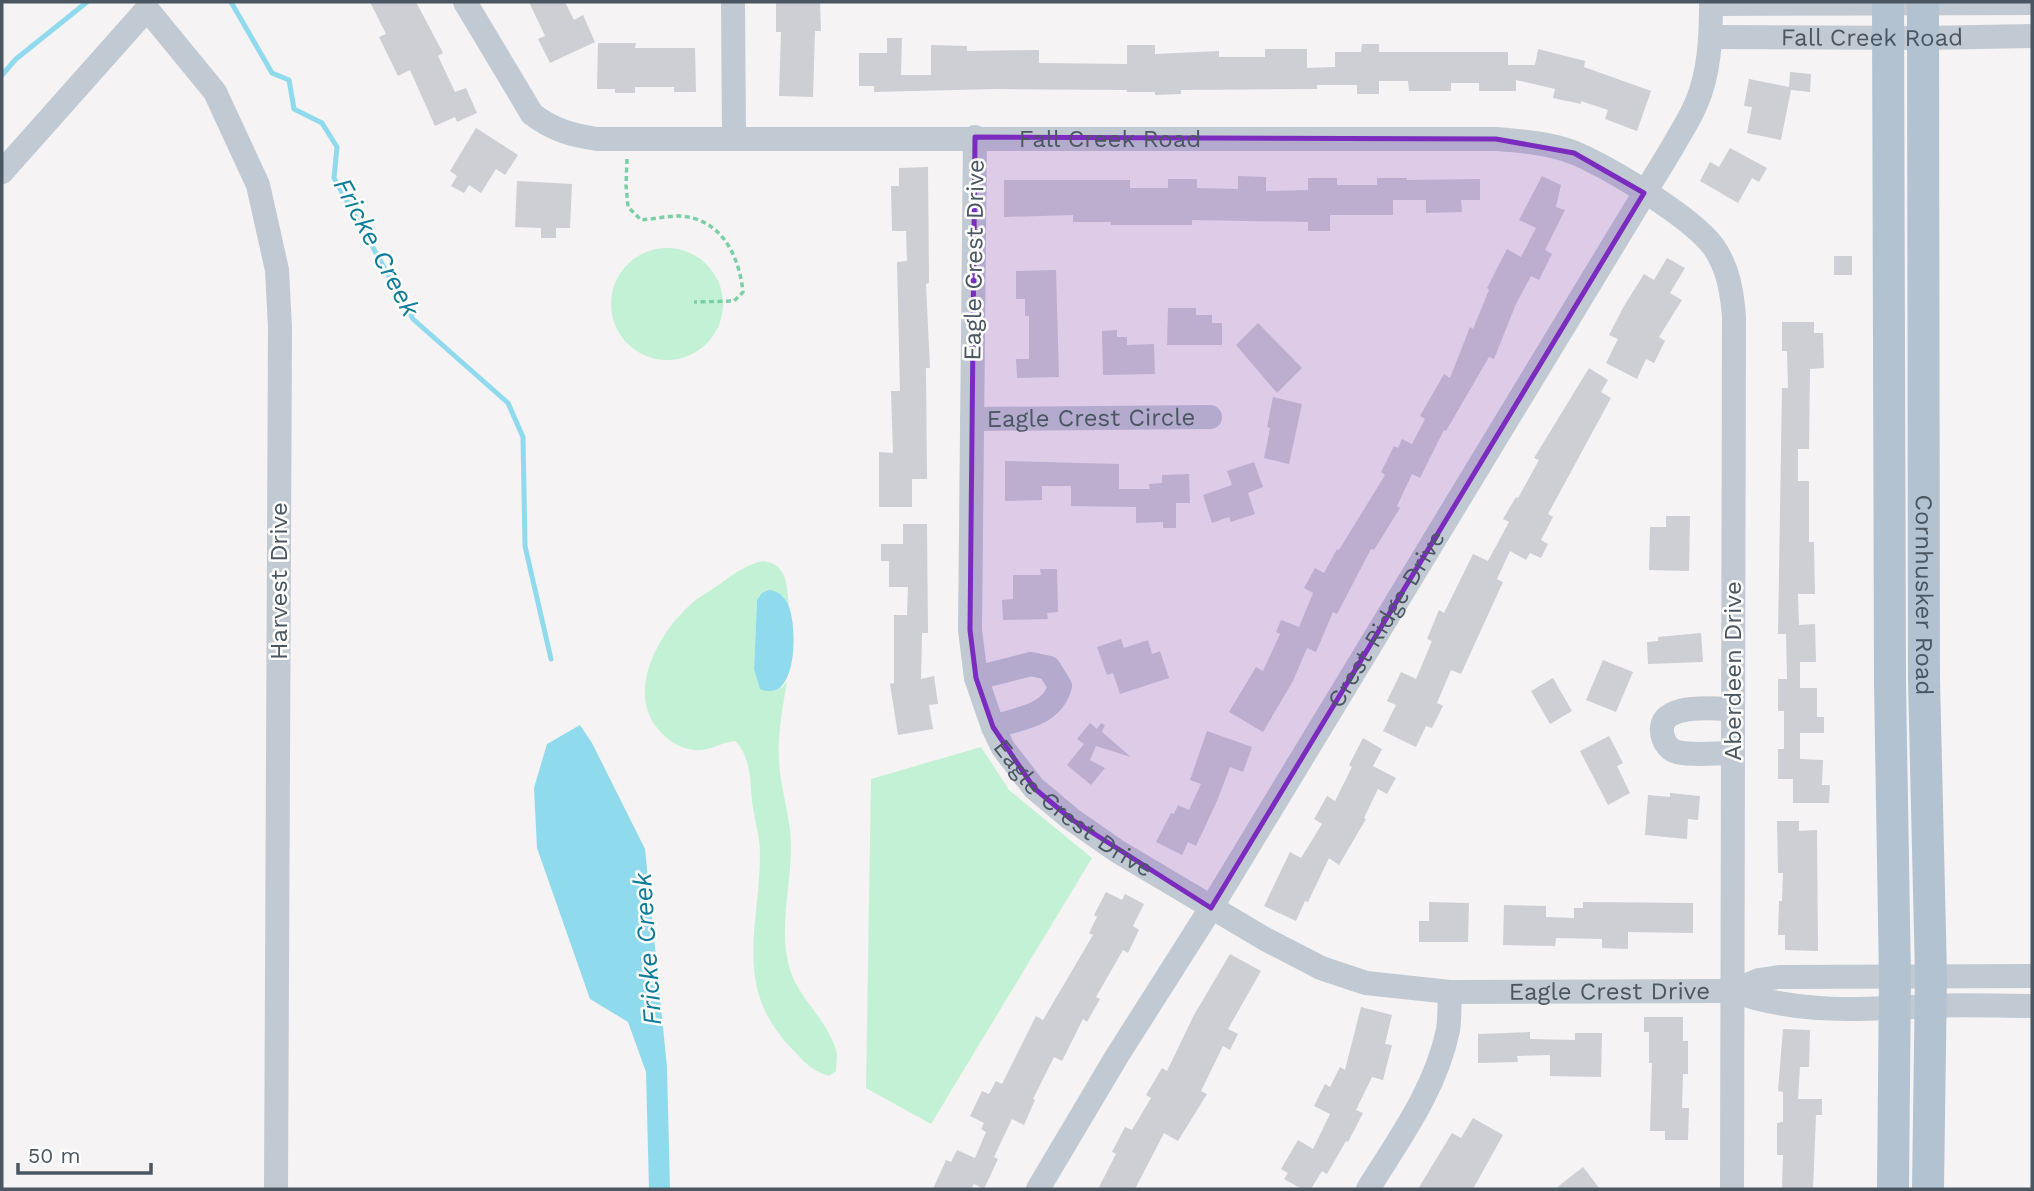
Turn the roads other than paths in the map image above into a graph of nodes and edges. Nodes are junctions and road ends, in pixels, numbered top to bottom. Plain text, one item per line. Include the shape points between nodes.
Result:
1 (465, 2) edge
2 (733, 2) edge
3 (1711, 3) edge
4 (1888, 3) edge
5 (1923, 3) edge
6 (2032, 3) edge
7 (2032, 36) edge
8 (1711, 37) junction
9 (1888, 38) junction
10 (1923, 38) junction
11 (975, 137) junction
12 (734, 139) junction
13 (2, 172) edge
14 (1644, 192) junction
15 (1210, 417) dead end
16 (972, 419) junction
17 (976, 678) junction
18 (1733, 709) junction
19 (993, 727) junction
20 (1733, 753) junction
21 (1211, 908) junction
22 (2032, 976) edge
23 (1895, 978) junction
24 (1733, 991) junction
25 (1931, 991) junction
26 (1450, 992) junction
27 (2032, 1006) edge
28 (1895, 1010) junction
29 (276, 1189) edge
30 (1038, 1189) edge
31 (1368, 1189) edge
32 (1732, 1189) edge
33 (1893, 1189) edge
34 (1928, 1189) edge

1 - 12 street, Fall Creek Road via 532,114 548,127 597,139
2 - 12 street
3 - 4 street, Fall Creek Road
3 - 8 street
4 - 5 street, Fall Creek Road
4 - 9 main road, Cornhusker Road
5 - 6 street, Fall Creek Road
5 - 10 main road, Cornhusker Road
7 - 10 street, Fall Creek Road
8 - 9 street, Fall Creek Road
8 - 14 street, Crest Ridge Drive via 1696,105
9 - 10 street, Fall Creek Road
9 - 23 main road, Cornhusker Road
10 - 25 main road, Cornhusker Road via 1924,680
11 - 12 street, Fall Creek Road
11 - 14 street, Fall Creek Road via 1496,139 1574,153
11 - 16 street, Eagle Crest Drive
13 - 29 street, Harvest Drive via 146,9 215,92 258,185 276,270 280,328
14 - 18 street, Aberdeen Drive via 1698,229 1725,267 1732,291
14 - 21 street, Crest Ridge Drive
15 - 16 street, Eagle Crest Circle
16 - 17 street, Eagle Crest Drive via 970,630
17 - 19 street, Eagle Crest Drive
17 - 19 street via 1031,664 1049,667 1060,687 1056,700 1045,710
18 - 20 street, Aberdeen Drive
18 - 20 street via 1682,709 1670,714 1662,734 1675,751
19 - 21 street, Eagle Crest Drive via 1034,788 1071,819
20 - 24 street, Aberdeen Drive
21 - 26 street, Eagle Crest Drive via 1321,968 1366,983
21 - 30 street, Crest Ridge Drive
22 - 25 street
23 - 24 street, Eagle Crest Drive via 1779,977
23 - 25 street, Eagle Crest Drive
23 - 28 main road, Cornhusker Road
24 - 26 street, Eagle Crest Drive
24 - 28 street, Eagle Crest Drive via 1780,1005
24 - 32 street, Aberdeen Drive
25 - 27 street
25 - 28 street, Eagle Crest Drive
25 - 34 main road, Cornhusker Road
26 - 31 street via 1448,1029 1437,1068
28 - 33 main road, Cornhusker Road

